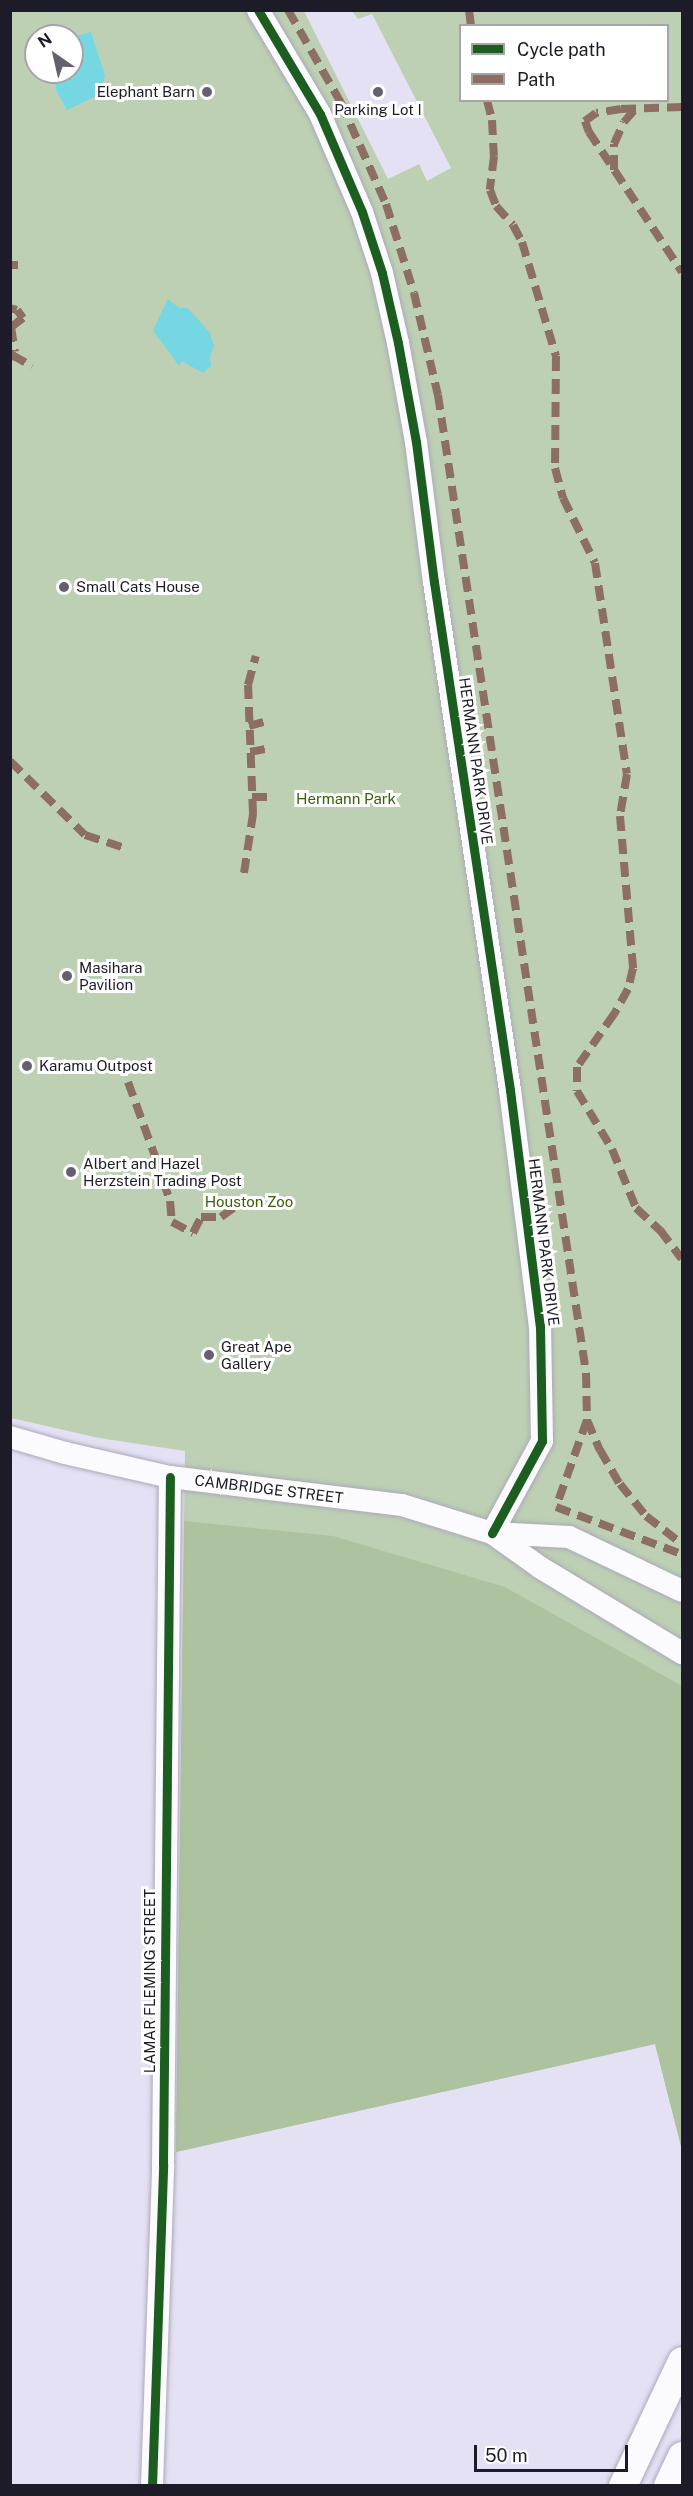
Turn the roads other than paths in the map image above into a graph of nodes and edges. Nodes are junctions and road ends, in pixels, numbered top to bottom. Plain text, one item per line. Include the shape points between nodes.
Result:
1 (258, 10) edge
2 (10, 1437) edge
3 (170, 1477) junction
4 (492, 1533) junction
5 (682, 1591) edge
6 (682, 1653) edge
7 (682, 2361) edge
8 (682, 2456) edge
9 (152, 2486) edge
10 (624, 2486) edge
11 (668, 2486) edge

1 - 4 street, HERMANN PARK DRIVE via 320,114 362,212 382,273 416,442 510,1090 540,1326 542,1441
2 - 3 street, CAMBRIDGE STREET via 65,1454
3 - 4 street, CAMBRIDGE STREET via 402,1505
3 - 9 street, LAMAR FLEMING STREET via 163,2164
4 - 5 street, CAMBRIDGE STREET via 569,1537
4 - 6 street, CAMBRIDGE STREET via 541,1568
7 - 10 main road
8 - 11 main road

